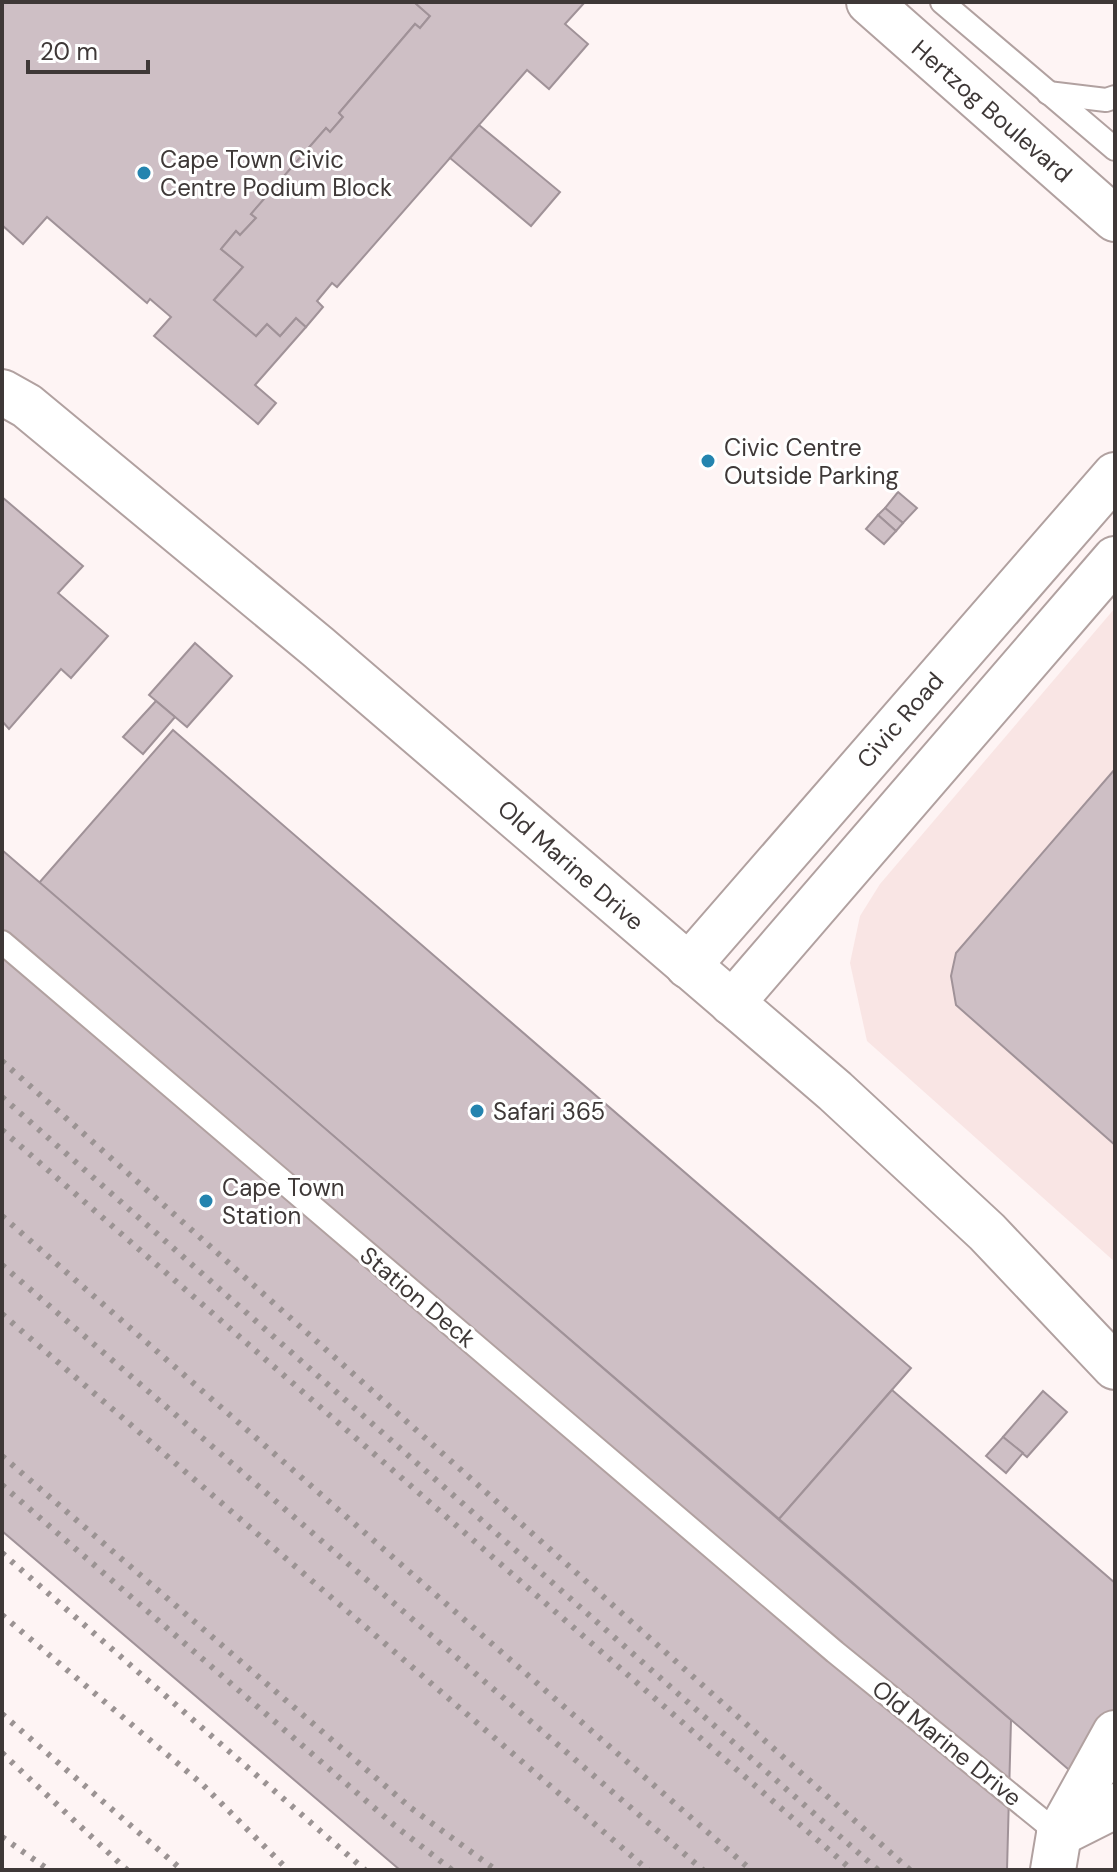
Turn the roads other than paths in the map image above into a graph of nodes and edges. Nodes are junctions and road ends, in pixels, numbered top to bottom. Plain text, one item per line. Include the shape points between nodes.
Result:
1 (869, 2) edge
2 (942, 2) edge
3 (1048, 93) junction
4 (1115, 97) edge
5 (1115, 149) edge
6 (1115, 219) edge
7 (10, 401) edge
8 (1115, 475) edge
9 (1115, 559) edge
10 (2, 942) edge
11 (688, 966) junction
12 (732, 1003) junction
13 (1115, 1367) edge
14 (835, 1652) joint
15 (1115, 1733) edge
16 (1115, 1806) edge
17 (1064, 1858) edge

1 - 6 street, Hertzog Boulevard
2 - 3 lane
3 - 4 lane
3 - 5 lane
7 - 11 street, Old Marine Drive via 318,647
8 - 11 street, Civic Road
9 - 12 street
10 - 14 lane, Station Deck
11 - 12 street, Old Marine Drive
12 - 13 street, Old Marine Drive via 987,1232
14 - 17 lane, Old Marine Drive
15 - 17 street
16 - 17 street

